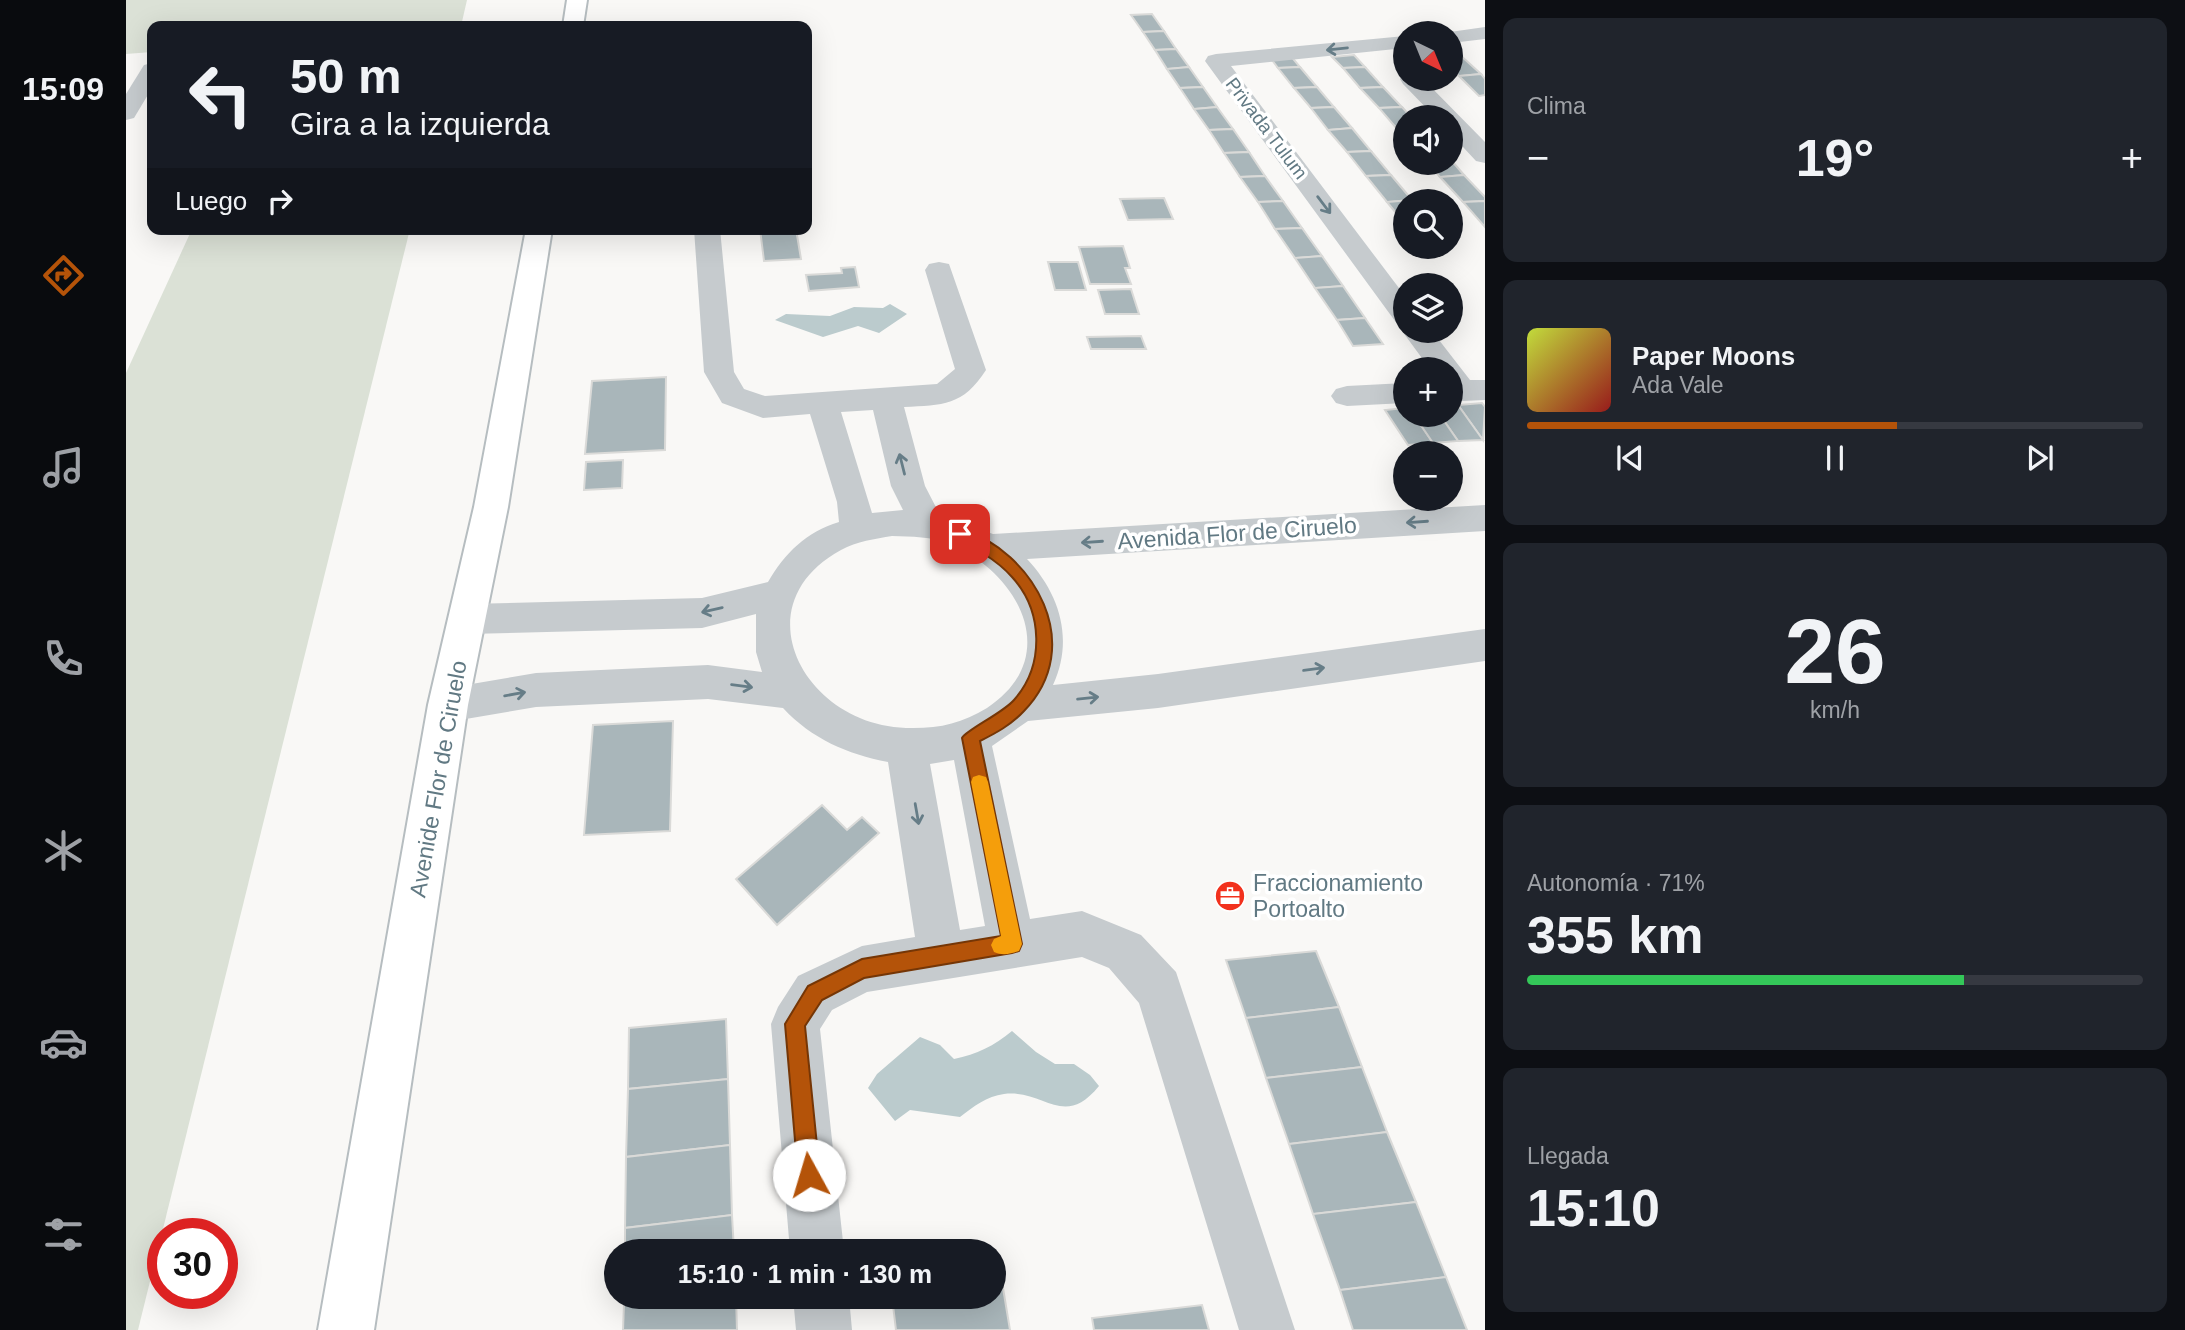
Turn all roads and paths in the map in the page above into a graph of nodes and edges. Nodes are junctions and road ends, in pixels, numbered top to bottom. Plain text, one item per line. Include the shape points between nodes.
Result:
1 (577, 0) edge
2 (574, 21) edge
3 (1485, 33) edge
4 (1463, 36) edge
5 (1201, 39) dead end
6 (1393, 43) edge
7 (1378, 45) junction
8 (1216, 61) junction
9 (1393, 61) edge
10 (147, 69) edge
11 (126, 71) edge
12 (147, 77) edge
13 (1422, 91) edge
14 (1436, 105) edge
15 (126, 113) edge
16 (1463, 133) edge
17 (1485, 156) edge
18 (537, 235) edge
19 (708, 235) edge
20 (939, 270) dead end
21 (1393, 299) edge
22 (1427, 343) edge
23 (1438, 357) edge
24 (1393, 394) edge
25 (1347, 396) dead end
26 (886, 400) junction
27 (823, 405) junction
28 (1485, 518) edge
29 (928, 525) junction
30 (857, 529) junction
31 (989, 548) junction
32 (778, 594) junction
33 (468, 619) junction
34 (1485, 645) edge
35 (793, 692) junction
36 (448, 705) junction
37 (1020, 705) junction
38 (970, 738) junction
39 (906, 747) junction
40 (1012, 944) junction
41 (941, 955) junction
42 (816, 1239) edge
43 (822, 1309) edge
44 (346, 1330) edge
45 (824, 1330) edge
46 (1267, 1330) edge

1 - 2 main road
3 - 4 street
5 - 8 street
6 - 7 street, Privada Tulum
7 -> 8 street, Privada Tulum
7 - 9 street
8 -> 21 street, Privada Tulum
10 - 11 street
12 - 15 street
13 - 14 street
16 - 17 street
18 - 33 main road, Avenide Flor de Ciruelo
19 - 27 street via 719,372 733,396 763,407
20 - 26 street via 971,370 944,394
22 - 23 street
24 - 25 street
26 - 27 street
29 -> 26 street via 908,486
27 - 30 street via 854,502
28 -> 31 street, Avenida Flor de Ciruelo
29 - 30 street, Avenida Flor de Ciruelo via 892,523
29 - 31 street, Avenida Flor de Ciruelo
30 - 32 street, Avenida Flor de Ciruelo via 823,543 796,565
31 - 37 street, Avenida Flor de Ciruelo via 1018,573 1038,603 1046,638 1040,673
32 -> 33 street via 702,613
32 - 35 street, Avenida Flor de Ciruelo via 771,626 776,660
33 - 36 main road, Avenide Flor de Ciruelo
37 -> 34 street via 1158,691
36 -> 35 street via 536,690 708,682
35 - 39 street, Avenida Flor de Ciruelo via 823,720 862,739
36 - 44 main road, Avenide Flor de Ciruelo
37 - 38 street, Avenida Flor de Ciruelo via 998,724
38 - 39 street, Avenida Flor de Ciruelo via 939,746
38 - 40 street
39 -> 41 street
40 - 41 street
40 - 46 street via 1082,934 1125,951 1159,989
41 - 42 street via 862,969 815,993 795,1024
43 - 45 street

